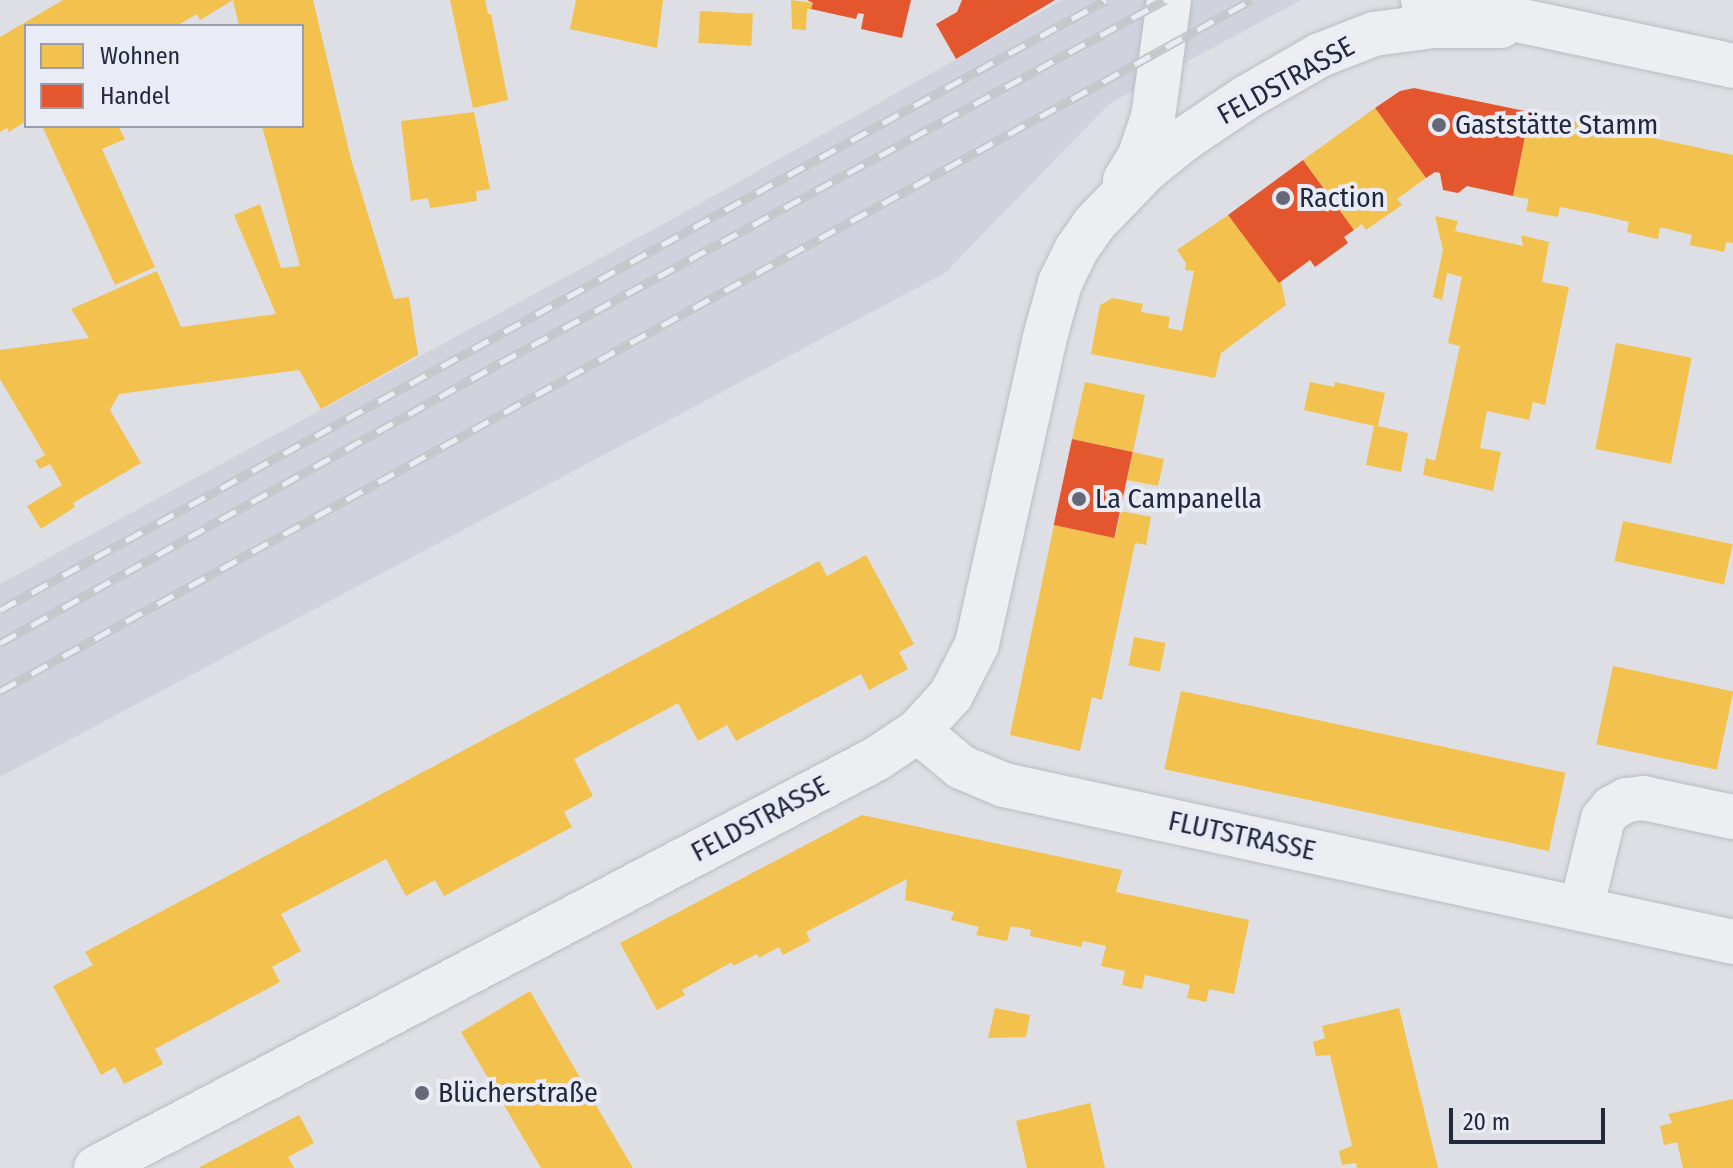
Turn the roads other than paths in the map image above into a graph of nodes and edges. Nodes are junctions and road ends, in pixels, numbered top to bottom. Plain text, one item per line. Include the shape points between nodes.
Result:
1 (1169, 0) edge
2 (1423, 0) edge
3 (1539, 26) junction
4 (1733, 66) edge
5 (1110, 206) junction
6 (918, 731) junction
7 (1733, 817) edge
8 (1581, 909) junction
9 (1733, 942) edge
10 (96, 1168) edge

1 - 5 street, FELDSTRASSE via 1153,117 1139,158
2 - 3 street
3 - 4 street
3 - 5 street, FELDSTRASSE via 1433,26 1374,34 1320,55 1186,138
5 - 6 street, FELDSTRASSE via 1076,250 1060,283 977,644 951,695
6 - 8 street, FLUTSTRASSE via 961,767 1004,785
6 - 10 street, FELDSTRASSE via 876,759
7 - 8 street via 1643,798 1612,808 1603,819
8 - 9 street, FLUTSTRASSE

